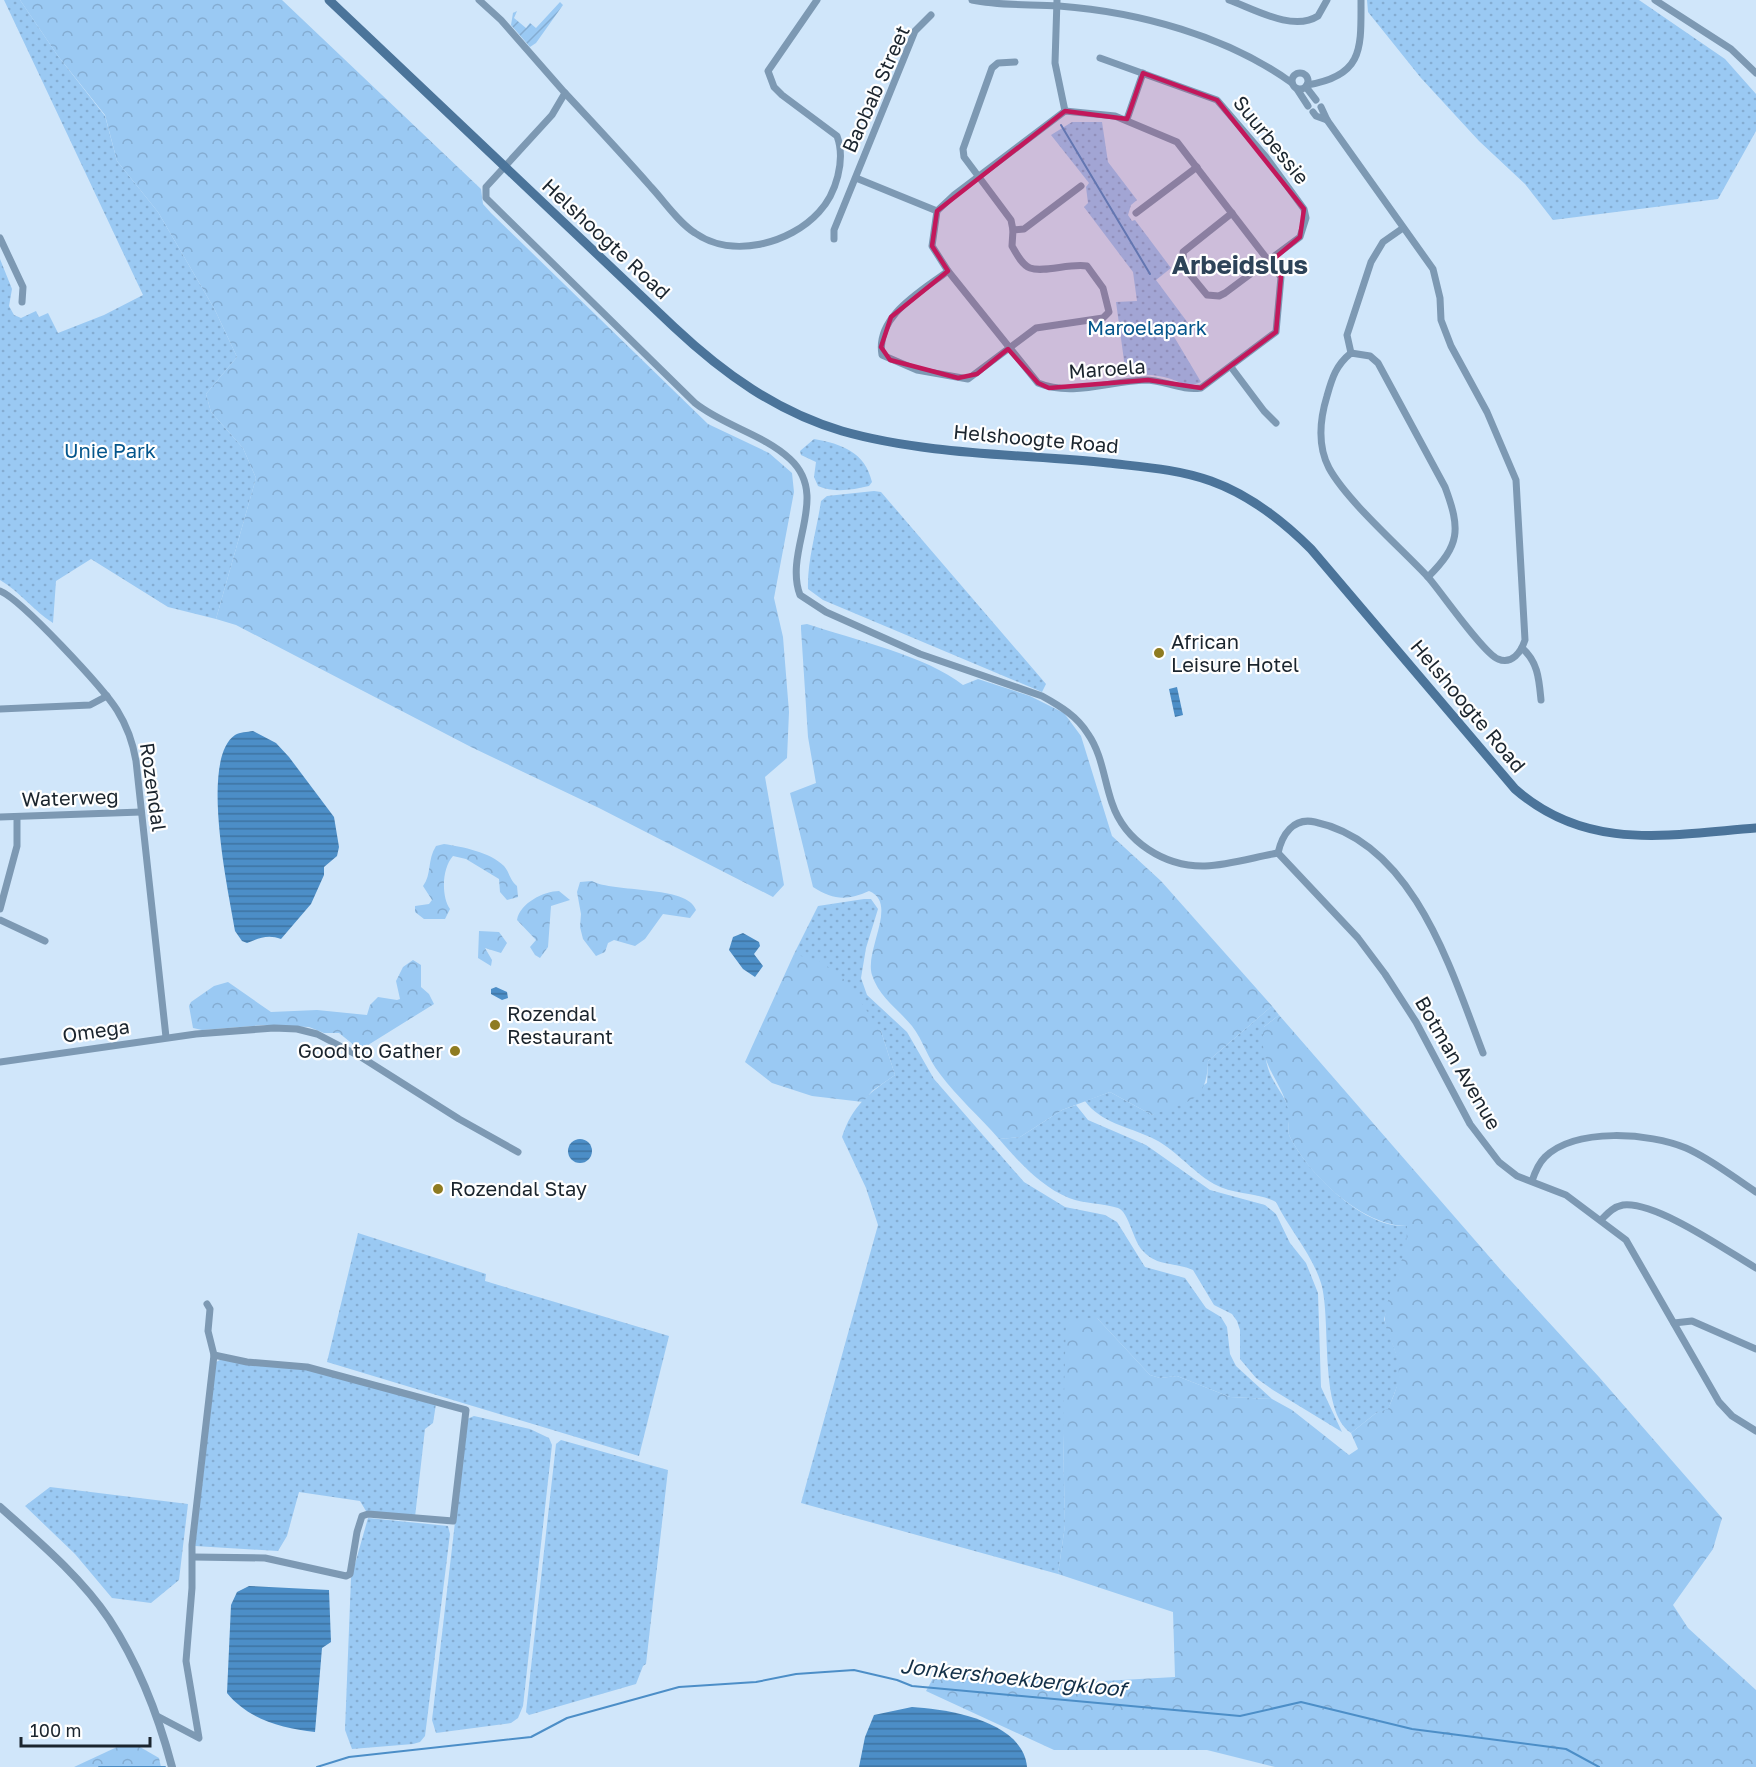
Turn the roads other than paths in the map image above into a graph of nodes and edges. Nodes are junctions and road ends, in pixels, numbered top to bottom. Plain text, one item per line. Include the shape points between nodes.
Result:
1 (328, 0) edge
2 (479, 0) edge
3 (817, 0) edge
4 (972, 0) edge
5 (1229, 0) edge
6 (1326, 0) edge
7 (1361, 0) edge
8 (1655, 0) edge
9 (1057, 3) edge
10 (931, 15) dead end
11 (1100, 58) dead end
12 (1015, 62) dead end
13 (1278, 71) junction
14 (1143, 72) junction
15 (1756, 73) edge
16 (1296, 74) junction
17 (1306, 75) junction
18 (1326, 80) junction
19 (1302, 87) junction
20 (565, 93) junction
21 (1065, 111) junction
22 (1127, 119) junction
23 (1327, 120) junction
24 (1197, 166) junction
25 (504, 167) junction
26 (979, 177) junction
27 (856, 178) junction
28 (1081, 186) dead end
29 (937, 211) junction
30 (1136, 213) dead end
31 (1232, 213) junction
32 (1404, 228) junction
33 (1013, 230) junction
34 (0, 238) edge
35 (834, 239) dead end
36 (1269, 261) junction
37 (948, 271) junction
38 (22, 302) dead end
39 (1008, 349) junction
40 (1351, 353) junction
41 (1231, 367) junction
42 (1276, 423) dead end
43 (1428, 577) junction
44 (0, 591) edge
45 (1522, 648) junction
46 (107, 696) junction
47 (1541, 700) dead end
48 (0, 709) edge
49 (141, 812) junction
50 (0, 817) edge
51 (17, 817) junction
52 (1756, 828) edge
53 (1278, 853) junction
54 (0, 909) edge
55 (0, 920) edge
56 (45, 941) dead end
57 (166, 1037) junction
58 (1483, 1053) dead end
59 (0, 1062) edge
60 (518, 1152) dead end
61 (1532, 1181) junction
62 (1756, 1192) edge
63 (1601, 1220) junction
64 (1756, 1268) edge
65 (207, 1304) dead end
66 (1674, 1323) junction
67 (1756, 1349) edge
68 (214, 1355) junction
69 (1756, 1431) edge
70 (0, 1507) edge
71 (193, 1557) junction
72 (159, 1717) junction
73 (172, 1767) edge

1 - 25 main road, Helshoogte Road
2 - 20 street
3 - 20 street via 768,71 774,87 837,136 839,166 831,195 819,212 785,238 765,244 731,246 695,234
4 - 9 street
5 - 6 street via 1302,22 1318,16
7 - 18 street via 1358,54 1340,75
8 - 15 street via 1731,49
9 - 13 street via 1158,24 1228,46
9 - 21 street via 1055,63
10 - 27 street, Baobab Street via 915,31
11 - 14 street, Suurbessie
12 - 26 street via 998,63 992,68 963,142 964,157
13 - 16 street
13 - 19 street
14 - 22 street
14 - 36 street, Suurbessie via 1217,100 1299,201 1306,218 1300,237
16 - 17 street
16 - 19 street
17 - 18 street
17 - 19 street
18 - 19 street
19 - 23 street
19 - 23 street via 1302,97 1316,116
20 - 25 street via 552,115
21 - 22 street, Maroela via 1098,112
21 - 26 street
22 - 24 street, Maroela via 1177,142
23 - 32 street
24 - 30 street
24 - 31 street, Maroela
25 - 52 main road, Helshoogte Road via 708,359 743,385 806,418 841,431 892,442 1168,469 1211,481 1255,502 1311,549 1515,789 1558,820 1622,835
25 - 53 street via 486,187 489,202 696,403 709,414 775,447 801,472 809,496 795,577 800,595 920,654 1059,705 1089,734 1122,822 1136,839 1164,859 1206,866
26 - 29 street
26 - 33 street via 1011,220
27 - 29 street, Baobab Street
27 - 35 street, Baobab Street via 834,230
28 - 33 street via 1024,229
29 - 37 street, Maroela via 932,246
31 - 36 street, Maroela
31 - 36 street, Suurbessie via 1183,252 1184,267 1201,290 1219,296
32 - 40 street via 1383,242 1371,262 1347,335
32 - 45 street via 1433,269 1441,320 1451,346 1487,412 1516,480 1525,640
33 - 39 street via 1012,246 1030,268 1087,266 1103,288 1109,312 1103,318 1036,328
34 - 38 street via 23,287
36 - 41 street, Maroela via 1281,277 1276,333
37 - 39 street, Maroela
37 - 39 street via 891,317 880,347 882,355 916,370 968,379
39 - 41 street, Maroela via 1038,383 1055,388 1148,380 1190,390 1201,388
40 - 43 street via 1370,356 1378,363 1452,507 1452,550
40 - 43 street via 1338,364 1322,412 1322,447 1329,467 1344,487
41 - 42 street
43 - 45 street via 1489,654 1504,661 1512,659
44 - 46 street, Rozendal
45 - 47 street via 1538,670
46 - 48 street via 90,705
46 - 49 street, Rozendal via 134,749
49 - 51 street, Waterweg
49 - 57 street, Rozendal
50 - 51 street, Waterweg
51 - 54 street via 17,846
53 - 58 street via 1285,833 1307,820 1358,840 1383,860 1416,901 1433,932
53 - 61 street, Botman Avenue via 1358,938 1385,974 1416,1022 1470,1124 1508,1170
55 - 56 street
57 - 59 street, Omega
57 - 60 street, Omega via 274,1028 317,1034
61 - 62 street via 1538,1165 1555,1150 1577,1141 1624,1136 1671,1142 1688,1149
61 - 63 street, Botman Avenue via 1566,1195
63 - 64 street via 1615,1207 1652,1209
63 - 66 street, Botman Avenue via 1633,1249
65 - 68 street
66 - 67 street via 1692,1321
66 - 69 street, Botman Avenue via 1719,1402
68 - 71 street
68 - 71 street via 307,1367 466,1410 453,1521 362,1516 350,1574 346,1576 265,1558
70 - 72 street via 64,1567 109,1619
71 - 72 street via 186,1661 199,1738
72 - 73 street

